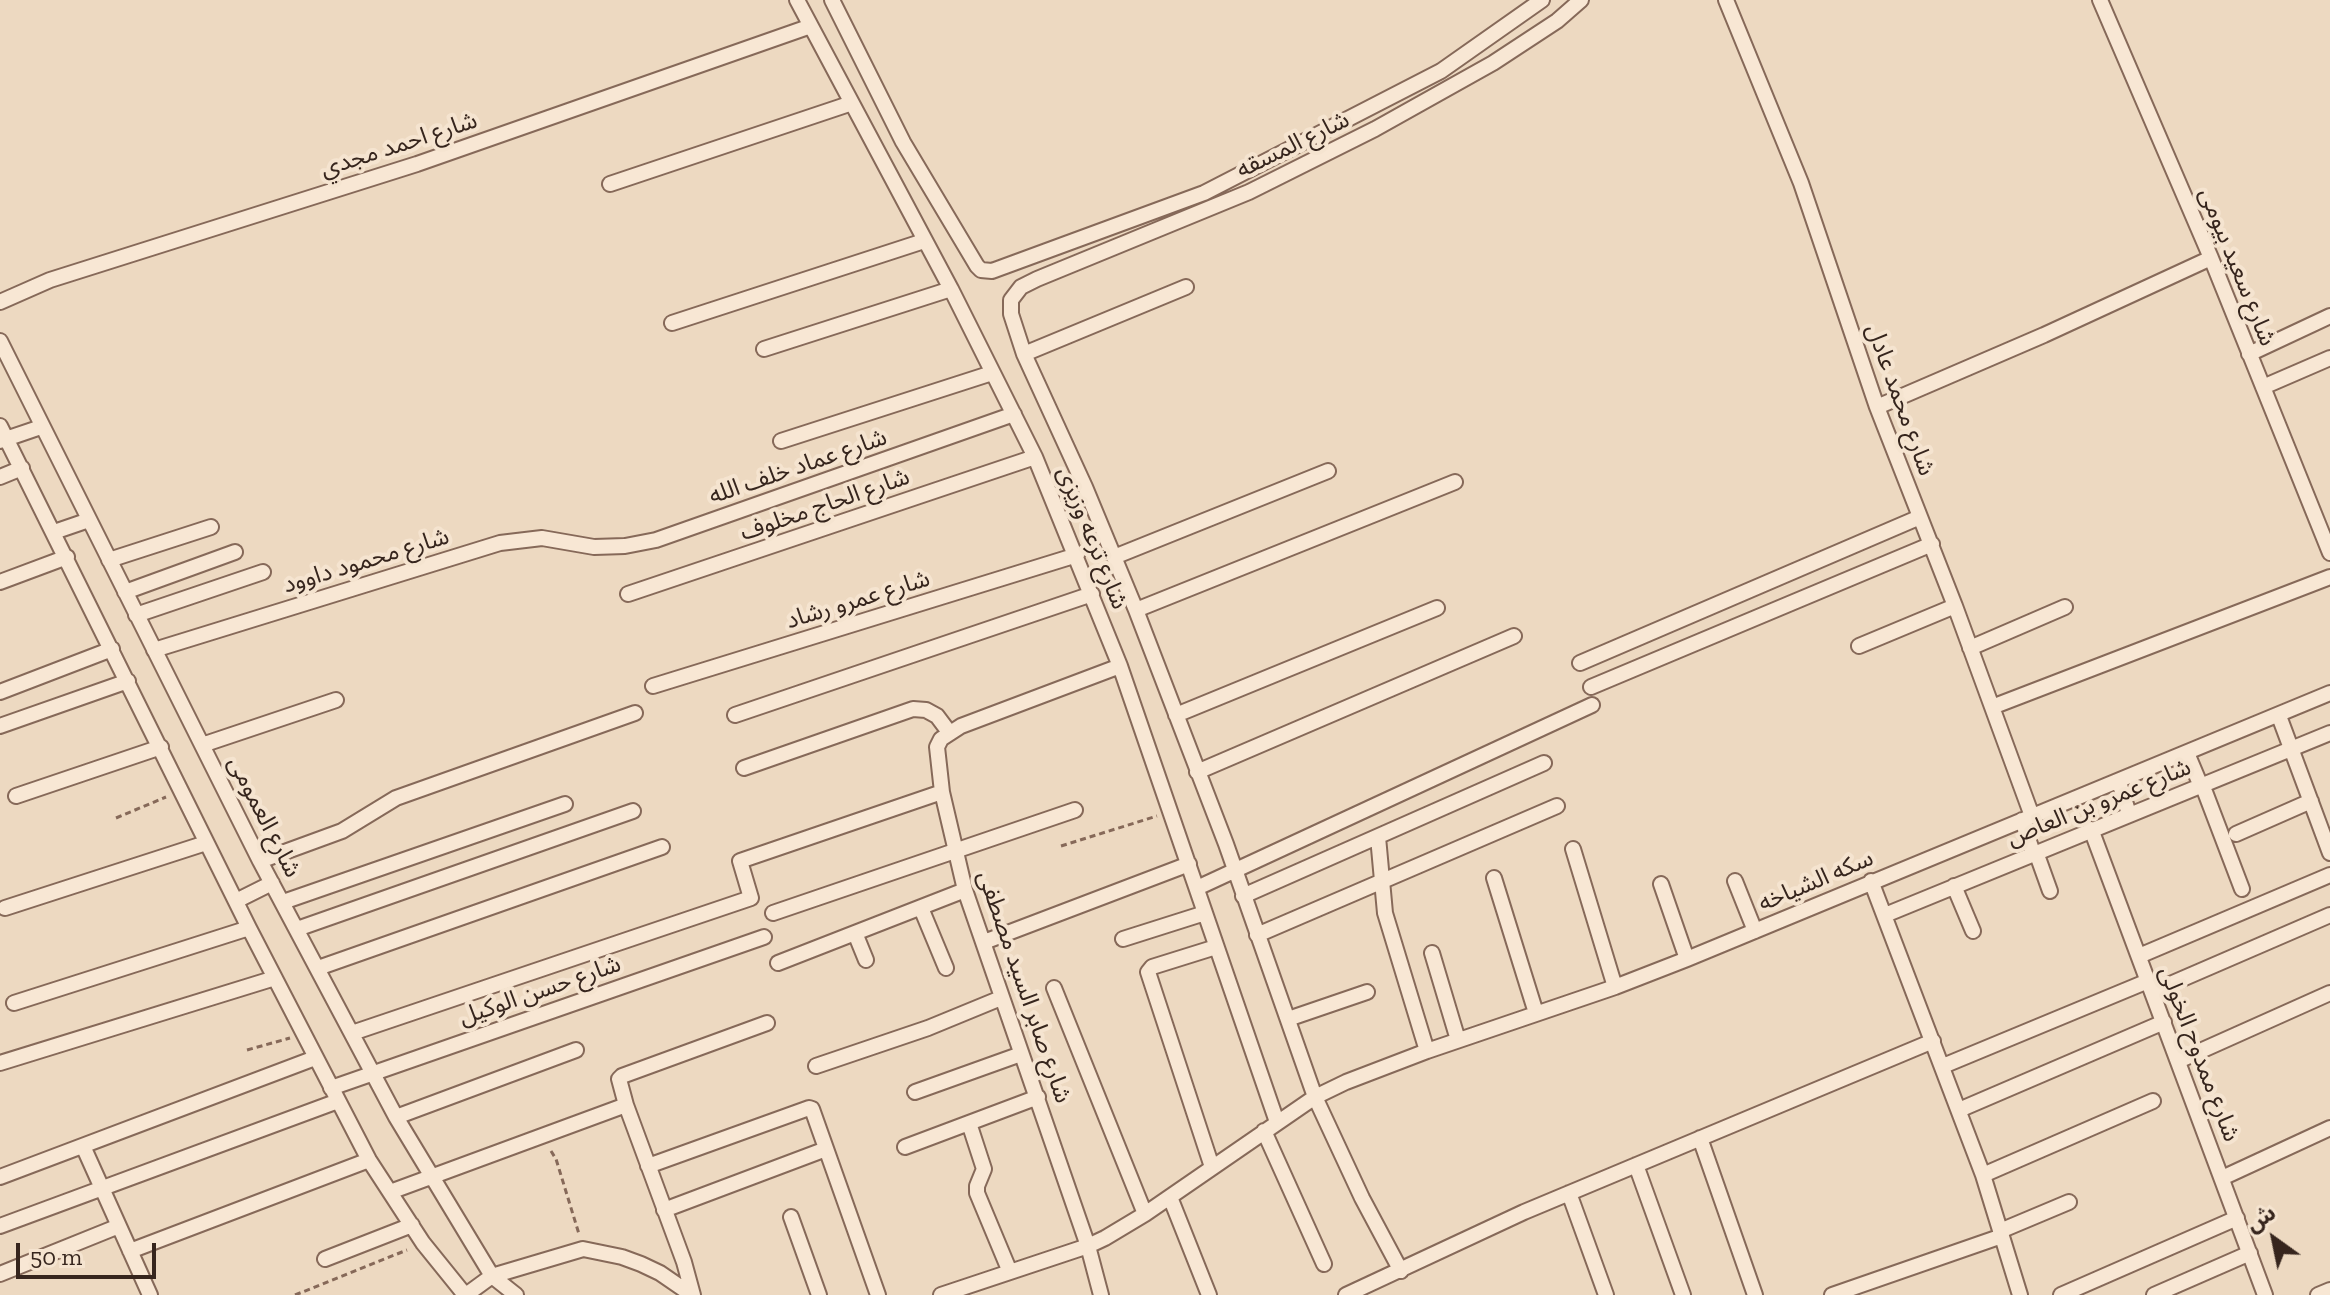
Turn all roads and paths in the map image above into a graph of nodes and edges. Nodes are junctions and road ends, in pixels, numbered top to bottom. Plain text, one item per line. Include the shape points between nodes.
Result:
1 (797, 0) edge
2 (832, 0) edge
3 (1542, 0) edge
4 (1581, 0) edge
5 (1726, 0) edge
6 (2100, 0) edge
7 (811, 26) junction
8 (852, 103) junction
9 (610, 184) dead end
10 (924, 241) junction
11 (2211, 258) junction
12 (1186, 287) dead end
13 (951, 289) junction
14 (1011, 300) joint
15 (0, 302) edge
16 (2330, 316) edge
17 (672, 323) dead end
18 (0, 341) edge
19 (764, 349) dead end
20 (1024, 354) junction
21 (2249, 354) junction
22 (2330, 358) edge
23 (992, 373) junction
24 (2263, 387) junction
25 (1877, 407) junction
26 (1014, 414) junction
27 (41, 427) junction
28 (2, 436) edge
29 (781, 441) dead end
30 (1035, 457) junction
31 (22, 468) junction
32 (1328, 471) dead end
33 (0, 477) edge
34 (1455, 482) dead end
35 (1920, 517) junction
36 (89, 520) junction
37 (211, 527) dead end
38 (54, 532) junction
39 (1932, 544) junction
40 (594, 547) joint
41 (235, 552) dead end
42 (2330, 553) edge
43 (1077, 555) junction
44 (67, 557) junction
45 (1114, 557) junction
46 (109, 560) junction
47 (263, 572) dead end
48 (2330, 577) edge
49 (0, 582) edge
50 (125, 592) junction
51 (628, 594) dead end
52 (1092, 594) junction
53 (1955, 606) junction
54 (2065, 607) dead end
55 (1437, 608) dead end
56 (1136, 610) junction
57 (136, 615) junction
58 (1514, 636) dead end
59 (1859, 646) dead end
60 (1970, 648) junction
61 (112, 649) junction
62 (154, 650) junction
63 (1580, 663) dead end
64 (1120, 666) junction
65 (128, 681) junction
66 (653, 686) dead end
67 (1591, 687) dead end
68 (0, 692) edge
69 (2330, 693) edge
70 (336, 700) dead end
71 (1592, 705) dead end
72 (1992, 707) junction
73 (635, 713) dead end
74 (735, 715) dead end
75 (1176, 715) junction
76 (2279, 716) junction
77 (0, 726) edge
78 (2330, 733) edge
79 (945, 735) junction
80 (202, 745) junction
81 (161, 747) junction
82 (2290, 749) junction
83 (2187, 753) junction
84 (1544, 763) dead end
85 (744, 768) dead end
86 (1197, 772) junction
87 (2119, 782) junction
88 (2201, 784) junction
89 (181, 791) junction
90 (942, 792) junction
91 (16, 796) dead end
92 (2311, 801) junction
93 (565, 804) dead end
94 (1557, 806) dead end
95 (1075, 810) dead end
96 (633, 811) dead end
97 (1171, 812) junction
98 (2129, 814) junction
99 (116, 818) dead end
100 (2027, 818) junction
101 (2091, 829) junction
102 (2236, 834) dead end
103 (1378, 837) junction
104 (206, 843) junction
105 (1061, 846) dead end
106 (662, 847) dead end
107 (1573, 849) dead end
108 (956, 852) junction
109 (2034, 853) junction
110 (2330, 853) edge
111 (260, 861) junction
112 (1189, 864) junction
113 (1234, 872) junction
114 (2330, 875) edge
115 (1494, 878) dead end
116 (1381, 881) junction
117 (1735, 881) dead end
118 (1871, 881) junction
119 (272, 883) junction
120 (1661, 884) dead end
121 (1954, 886) junction
122 (1197, 888) junction
123 (2242, 889) dead end
124 (965, 890) junction
125 (2050, 891) dead end
126 (1243, 896) junction
127 (236, 901) junction
128 (283, 902) junction
129 (5, 908) dead end
130 (921, 908) junction
131 (773, 913) dead end
132 (1205, 913) junction
133 (1885, 915) junction
134 (2330, 915) edge
135 (249, 928) junction
136 (297, 929) junction
137 (1755, 931) junction
138 (1973, 931) dead end
139 (855, 933) junction
140 (1257, 935) junction
141 (764, 937) dead end
142 (1123, 939) dead end
143 (984, 942) junction
144 (1216, 947) junction
145 (1432, 953) dead end
146 (2139, 956) junction
147 (1687, 959) junction
148 (866, 960) dead end
149 (778, 963) dead end
150 (318, 968) junction
151 (946, 968) dead end
152 (275, 978) junction
153 (2150, 986) junction
154 (1615, 987) junction
155 (1054, 988) dead end
156 (1367, 992) dead end
157 (2330, 993) edge
158 (1001, 998) junction
159 (14, 1003) dead end
160 (1536, 1013) junction
161 (1288, 1019) junction
162 (2164, 1022) junction
163 (767, 1023) dead end
164 (352, 1033) junction
165 (304, 1035) junction
166 (1458, 1040) junction
167 (1933, 1041) junction
168 (247, 1050) dead end
169 (576, 1050) dead end
170 (1427, 1051) junction
171 (1021, 1054) junction
172 (315, 1058) junction
173 (2178, 1061) junction
174 (0, 1063) edge
175 (816, 1066) dead end
176 (1943, 1066) junction
177 (373, 1073) junction
178 (915, 1092) dead end
179 (334, 1094) junction
180 (1038, 1097) junction
181 (1315, 1097) junction
182 (2153, 1101) dead end
183 (626, 1105) junction
184 (1959, 1110) junction
185 (396, 1117) junction
186 (1277, 1122) junction
187 (969, 1123) junction
188 (2330, 1128) edge
189 (1264, 1131) junction
190 (541, 1135) junction
191 (1700, 1138) junction
192 (83, 1146) junction
193 (905, 1147) dead end
194 (826, 1149) junction
195 (369, 1160) junction
196 (1636, 1165) junction
197 (648, 1166) junction
198 (1212, 1167) junction
199 (1983, 1175) junction
200 (0, 1177) edge
201 (431, 1177) junction
202 (2222, 1178) junction
203 (102, 1188) junction
204 (390, 1192) junction
205 (1569, 1193) junction
206 (1170, 1197) junction
207 (2069, 1202) dead end
208 (664, 1210) junction
209 (1145, 1214) junction
210 (791, 1217) dead end
211 (2237, 1218) junction
212 (412, 1225) junction
213 (0, 1226) edge
214 (119, 1226) junction
215 (2001, 1234) junction
216 (423, 1243) junction
217 (1088, 1246) junction
218 (583, 1249) junction
219 (130, 1251) junction
220 (2250, 1253) junction
221 (325, 1259) dead end
222 (1324, 1264) dead end
223 (1401, 1271) junction
224 (1010, 1272) junction
225 (0, 1274) edge
226 (492, 1276) junction
227 (2330, 1290) edge
228 (962, 1291) edge
229 (150, 1295) edge
230 (295, 1295) edge
231 (466, 1295) edge
232 (516, 1295) edge
233 (693, 1295) edge
234 (819, 1295) edge
235 (878, 1295) edge
236 (941, 1295) edge
237 (1101, 1295) edge
238 (1209, 1295) edge
239 (1346, 1295) edge
240 (1606, 1295) edge
241 (1683, 1295) edge
242 (1755, 1295) edge
243 (1832, 1295) edge
244 (2020, 1295) edge
245 (2061, 1295) edge
246 (2154, 1295) edge
247 (2265, 1295) edge
248 (2318, 1295) edge

1 - 7 street, شارع ترعه وزيزى
2 - 3 street, شارع المسقه via 903,142 977,266 985,271 1204,193 1441,71
4 - 14 street, شارع المسقه via 1493,63 1375,129 1249,192 1037,279
5 - 25 street, شارع محمد عادل via 1801,183
6 - 11 street, شارع سعيد بيومى
7 - 8 street, شارع ترعه وزيزى
7 - 15 street, شارع احمد مجدي via 417,164 50,280
8 - 9 street
8 - 10 street, شارع ترعه وزيزى
10 - 13 street, شارع ترعه وزيزى
10 - 17 street
11 - 21 street, شارع سعيد بيومى
11 - 25 street
12 - 20 street
13 - 19 street
13 - 23 street, شارع ترعه وزيزى
14 - 20 street, شارع ترعه وزيزى
16 - 21 street
18 - 27 street, شارع العمومى
20 - 45 street, شارع ترعه وزيزى
21 - 24 street, شارع سعيد بيومى
22 - 24 street
23 - 26 street, شارع ترعه وزيزى
23 - 29 street
24 - 42 street, شارع سعيد بيومى
25 - 35 street, شارع محمد عادل
26 - 30 street, شارع ترعه وزيزى
26 - 40 street, شارع عماد خلف الله via 656,540
27 - 28 street
27 - 36 street, شارع العمومى
28 - 31 street
30 - 43 street, شارع ترعه وزيزى
30 - 51 street, شارع الحاج مخلوف
31 - 33 street
31 - 38 street
32 - 45 street
34 - 56 street
35 - 39 street, شارع محمد عادل
35 - 63 street
36 - 38 street
36 - 46 street, شارع العمومى
37 - 46 street
38 - 44 street
39 - 53 street, شارع محمد عادل
39 - 67 street
40 - 62 street, شارع محمود داوود via 542,538 500,543
41 - 50 street
43 - 52 street, شارع ترعه وزيزى
43 - 66 street, شارع عمرو رشاد
44 - 49 street
44 - 61 street
45 - 56 street, شارع ترعه وزيزى
46 - 50 street, شارع العمومى
47 - 57 street
48 - 72 street
50 - 57 street, شارع العمومى
52 - 64 street, شارع ترعه وزيزى
52 - 74 street
53 - 59 street
53 - 60 street, شارع محمد عادل
54 - 60 street
55 - 75 street
56 - 75 street, شارع ترعه وزيزى
57 - 62 street, شارع العمومى
58 - 86 street
60 - 72 street, شارع محمد عادل
61 - 65 street
61 - 68 street
62 - 80 street, شارع العمومى
64 - 79 street
64 - 97 street, شارع ترعه وزيزى
65 - 77 street
65 - 81 street
69 - 76 street, سكه الشياخه
70 - 80 street
71 - 113 street
72 - 100 street, شارع محمد عادل
73 - 111 street via 396,798 342,831
75 - 86 street, شارع ترعه وزيزى
76 - 82 street
76 - 83 street, سكه الشياخه
78 - 82 street, شارع عمرو بن العاص
79 - 85 street via 937,716 913,709
79 - 90 street, شارع صابر السيد مصطفى via 937,757
80 - 111 street, شارع العمومى
81 - 89 street
81 - 91 street
82 - 88 street, شارع عمرو بن العاص
82 - 92 street
83 - 87 street, سكه الشياخه
83 - 88 street
84 - 103 street
86 - 113 street, شارع ترعه وزيزى
87 - 98 street
87 - 100 street, سكه الشياخه
88 - 98 street, شارع عمرو بن العاص
88 - 123 street
89 - 99 path
89 - 104 street
90 - 108 street, شارع صابر السيد مصطفى
90 - 164 street via 740,861 751,898
92 - 102 street
92 - 110 street
93 - 128 street
94 - 116 street
95 - 108 street
96 - 136 street
97 - 105 path
97 - 112 street, شارع ترعه وزيزى
98 - 101 street, شارع عمرو بن العاص
100 - 109 street, شارع محمد عادل
100 - 118 street, سكه الشياخه
101 - 109 street, شارع عمرو بن العاص
101 - 146 street, شارع ممدوح الخولى
103 - 116 street
103 - 126 street
104 - 127 street
104 - 129 street
106 - 150 street
107 - 154 street
108 - 124 street, شارع صابر السيد مصطفى
108 - 131 street
109 - 121 street, شارع عمرو بن العاص
109 - 125 street, شارع محمد عادل
111 - 119 street, شارع العمومى
112 - 122 street, شارع ترعه وزيزى
112 - 143 street
113 - 122 street
113 - 126 street, شارع ترعه وزيزى
114 - 146 street
115 - 160 street
116 - 140 street
116 - 170 street via 1394,950
117 - 137 street
118 - 133 street
118 - 137 street, سكه الشياخه
119 - 127 street
119 - 128 street, شارع العمومى
120 - 147 street
121 - 133 street, شارع عمرو بن العاص
121 - 138 street
122 - 132 street, شارع ترعه وزيزى
124 - 130 street
124 - 143 street, شارع صابر السيد مصطفى
126 - 140 street, شارع ترعه وزيزى
127 - 135 street
128 - 136 street, شارع العمومى
130 - 139 street
130 - 151 street
132 - 142 street
132 - 144 street, شارع ترعه وزيزى
133 - 167 street
134 - 153 street
135 - 152 street
135 - 159 street
136 - 150 street, شارع العمومى
137 - 147 street, سكه الشياخه
139 - 148 street
139 - 149 street
140 - 161 street, شارع ترعه وزيزى
141 - 177 street, شارع حسن الوكيل
143 - 158 street, شارع صابر السيد مصطفى
144 - 186 street, شارع ترعه وزيزى
144 - 198 street via 1149,969
145 - 166 street
146 - 153 street, شارع ممدوح الخولى
147 - 154 street, سكه الشياخه
150 - 164 street, شارع العمومى
152 - 165 street
152 - 174 street
153 - 162 street, شارع ممدوح الخولى
153 - 176 street
154 - 160 street, سكه الشياخه
155 - 209 street
156 - 161 street
157 - 173 street
158 - 171 street, شارع صابر السيد مصطفى
158 - 175 street
160 - 166 street, سكه الشياخه
161 - 181 street, شارع ترعه وزيزى
162 - 173 street, شارع ممدوح الخولى
162 - 184 street
163 - 183 street via 622,1076
164 - 177 street, شارع العمومى
165 - 168 path
165 - 172 street
166 - 170 street, سكه الشياخه
167 - 176 street
167 - 191 street
169 - 185 street
170 - 181 street, سكه الشياخه
171 - 178 street
171 - 180 street, شارع صابر السيد مصطفى
172 - 179 street
172 - 192 street
173 - 202 street, شارع ممدوح الخولى
176 - 184 street
177 - 179 street, شارع حسن الوكيل
177 - 185 street, شارع العمومى
179 - 195 street
179 - 203 street, شارع حسن الوكيل
180 - 187 street
180 - 217 street, شارع صابر السيد مصطفى
181 - 186 street
181 - 223 street, شارع ترعه وزيزى
182 - 199 street
183 - 190 street
183 - 197 street
184 - 199 street
185 - 201 street, شارع العمومى
186 - 189 street
187 - 193 street
187 - 224 street via 984,1169 977,1193
188 - 202 street
189 - 198 street
189 - 222 street
190 - 201 street
190 - 218 path via 556,1159
191 - 196 street
191 - 242 street
192 - 200 street
192 - 203 street
194 - 197 street via 809,1108
194 - 208 street
194 - 235 street
195 - 204 street
195 - 219 street
196 - 205 street
196 - 241 street
197 - 208 street
198 - 206 street
199 - 215 street
201 - 204 street
201 - 226 street, شارع العمومى
202 - 211 street, شارع ممدوح الخولى
203 - 213 street, شارع حسن الوكيل
203 - 214 street
204 - 212 street
205 - 223 street
205 - 240 street
206 - 209 street
206 - 238 street
207 - 215 street
208 - 233 street
209 - 217 street
210 - 234 street
211 - 220 street, شارع ممدوح الخولى
211 - 245 street
212 - 216 street
212 - 221 street
214 - 219 street
214 - 225 street
215 - 243 street
215 - 244 street
216 - 230 path
216 - 231 street
217 - 224 street
217 - 237 street, شارع صابر السيد مصطفى
218 - 226 street
218 - 233 street via 641,1264
219 - 229 street
220 - 246 street
220 - 247 street, شارع ممدوح الخولى
223 - 239 street
224 - 228 street
226 - 231 street
226 - 232 street, شارع العمومى
227 - 248 street
228 - 236 street

